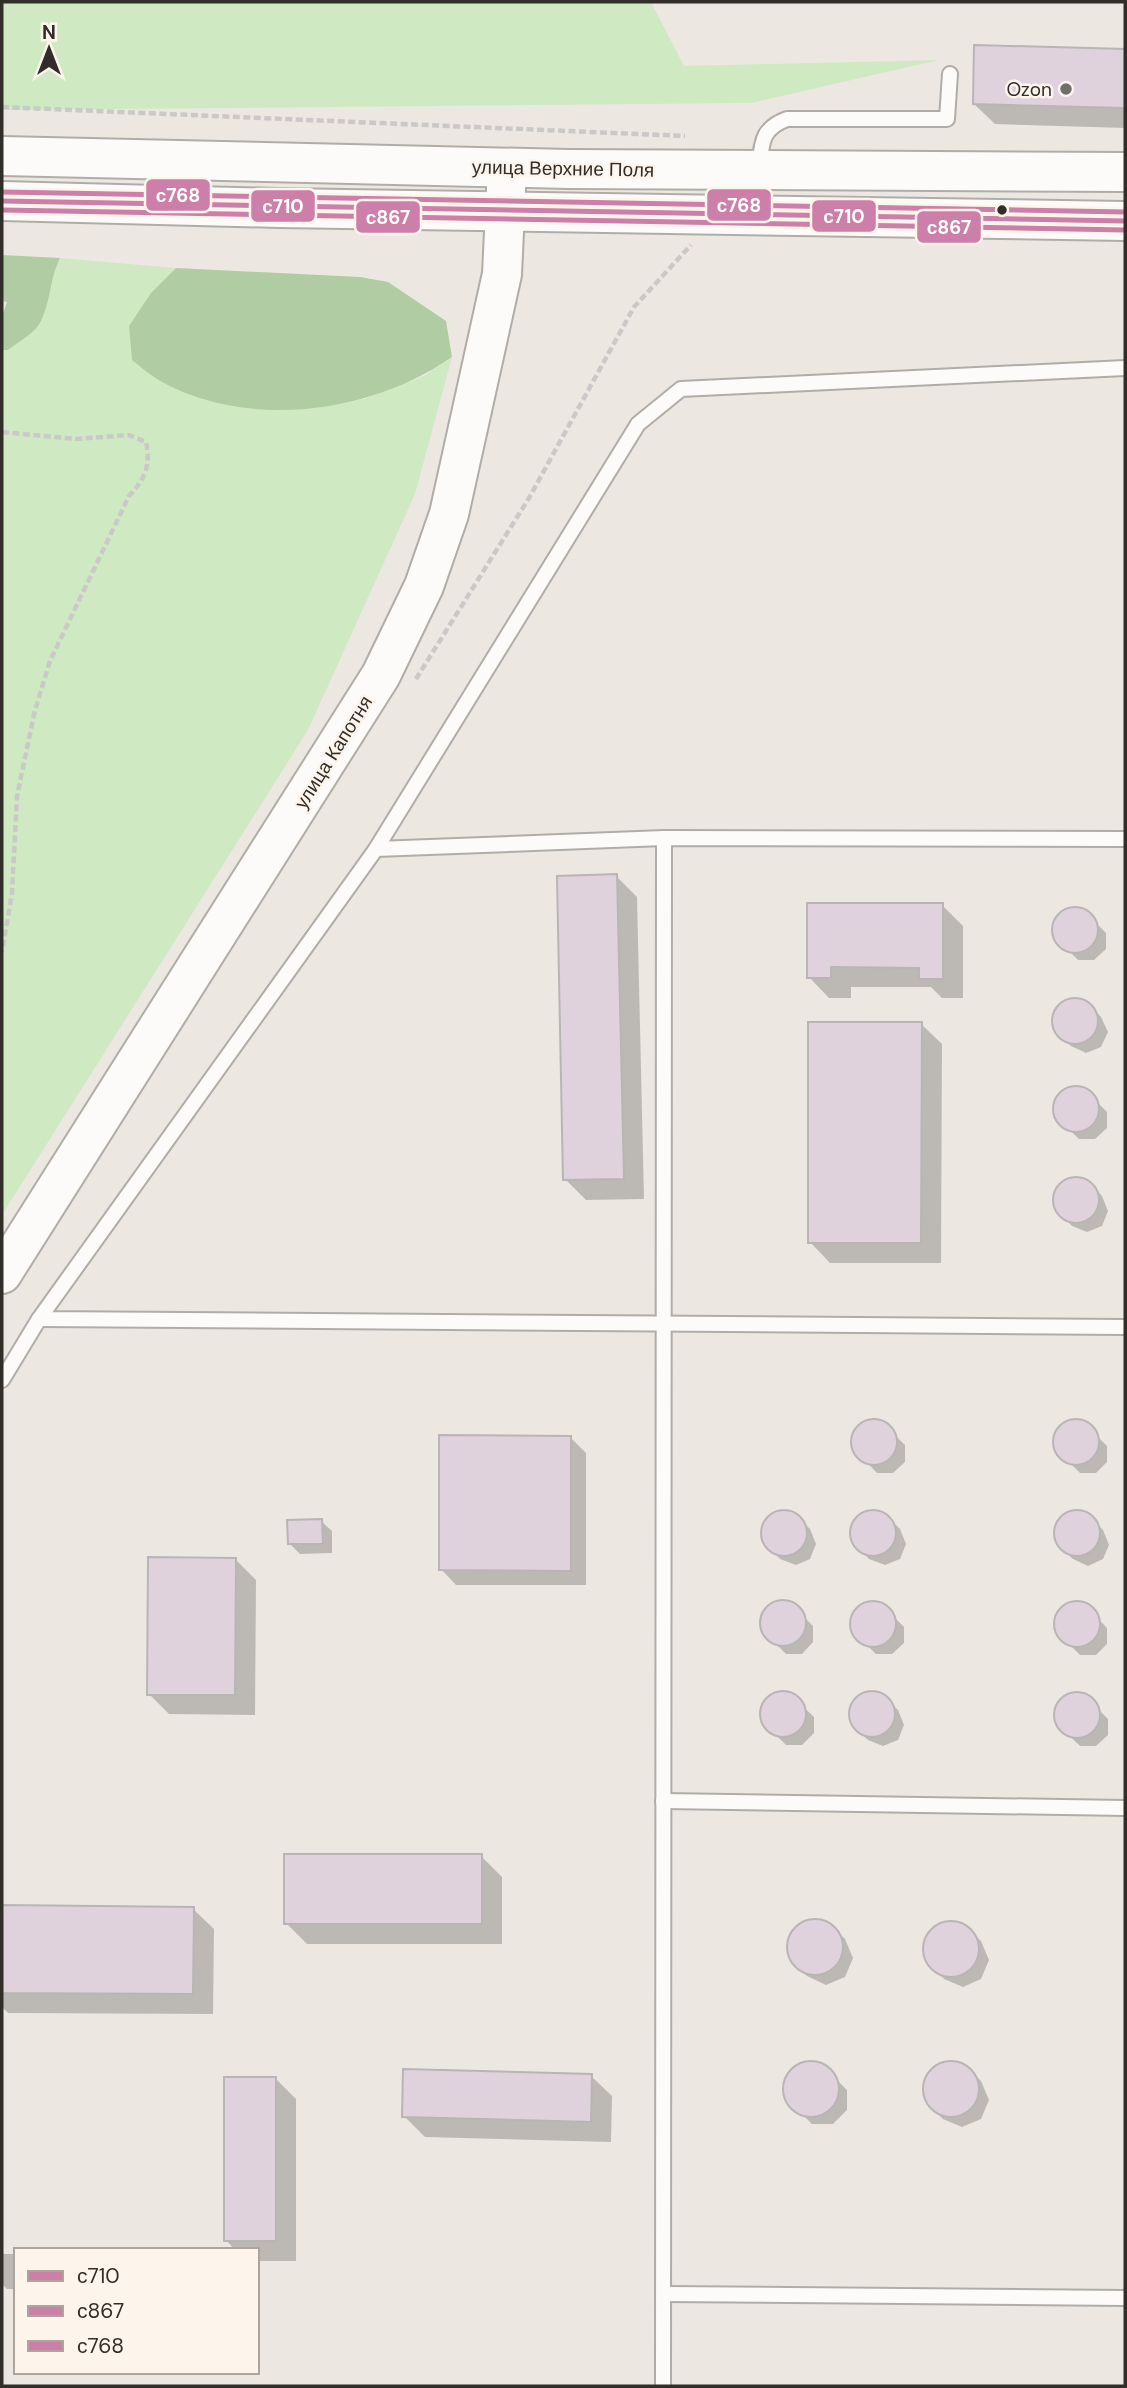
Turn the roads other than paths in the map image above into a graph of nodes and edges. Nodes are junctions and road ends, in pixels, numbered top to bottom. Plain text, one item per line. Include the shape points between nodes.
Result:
1 (950, 74) dead end
2 (2, 156) edge
3 (507, 168) junction
4 (759, 171) junction
5 (1125, 172) edge
6 (2, 201) edge
7 (505, 211) junction
8 (1125, 220) edge
9 (1125, 368) edge
10 (664, 838) junction
11 (1125, 839) edge
12 (376, 849) junction
13 (2, 1274) edge
14 (40, 1319) junction
15 (663, 1323) junction
16 (1125, 1327) edge
17 (2, 1380) edge
18 (663, 1801) junction
19 (1125, 1808) edge
20 (664, 2294) junction
21 (1125, 2298) edge
22 (663, 2386) edge

1 - 4 lane via 947,119 788,119 772,125 763,139
2 - 3 main road, улица Верхние Поля
3 - 4 main road, улица Верхние Поля
3 - 7 main road, улица Капотня
4 - 5 main road, улица Верхние Поля
6 - 7 main road
7 - 8 main road
7 - 13 main road, улица Капотня via 502,274 449,514 418,597 381,675
9 - 12 lane via 681,389 638,424
10 - 11 lane
10 - 12 lane
10 - 15 lane
12 - 14 lane
14 - 15 lane
14 - 17 lane
15 - 16 lane
15 - 18 lane
18 - 19 lane
18 - 20 lane
20 - 21 lane
20 - 22 lane

